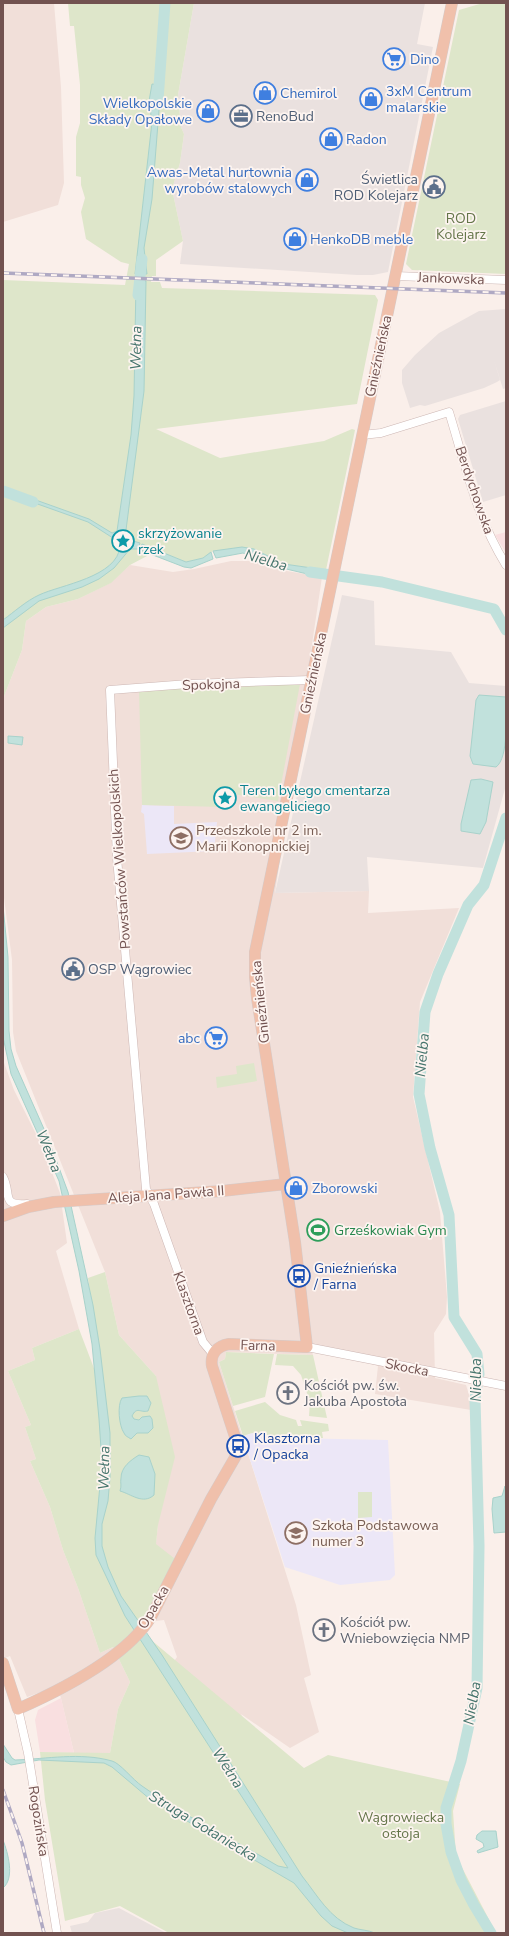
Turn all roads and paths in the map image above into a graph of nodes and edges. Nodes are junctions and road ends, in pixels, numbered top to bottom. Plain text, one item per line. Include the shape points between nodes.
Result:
1 (452, 3) edge
2 (395, 276) junction
3 (506, 280) edge
4 (362, 435) junction
5 (506, 564) edge
6 (311, 680) junction
7 (110, 690) joint
8 (3, 1176) edge
9 (286, 1184) junction
10 (150, 1195) junction
11 (50, 1202) junction
12 (3, 1216) edge
13 (307, 1347) junction
14 (213, 1354) junction
15 (506, 1386) edge
16 (5, 1668) edge
17 (18, 1708) junction
18 (57, 1933) edge

1 - 2 main road, Gnieźnieńska
2 - 3 street, Jankowska
2 - 4 main road, Gnieźnieńska
4 - 5 street, Berdychowska via 381,433 449,412 481,514
4 - 6 main road, Gnieźnieńska
6 - 7 street, Spokojna via 188,684
6 - 9 main road, Gnieźnieńska via 255,959 257,998
7 - 10 street, Powstańców Wielkopolskich via 115,820 131,1028 146,1189
8 - 11 street via 12,1204
9 - 10 main road, Aleja Jana Pawła II
9 - 13 main road, Gnieźnieńska
10 - 11 main road, Aleja Jana Pawła II
10 - 14 street, Klasztorna via 203,1342
11 - 12 main road, Aleja Jana Pawła II
13 - 14 main road, Farna via 229,1344 219,1347
13 - 15 street, Skocka
14 - 17 main road, Opacka via 212,1366 238,1446 237,1456 210,1499 147,1622 125,1645 66,1687
16 - 17 main road
17 - 18 street, Rogozińska via 28,1753

